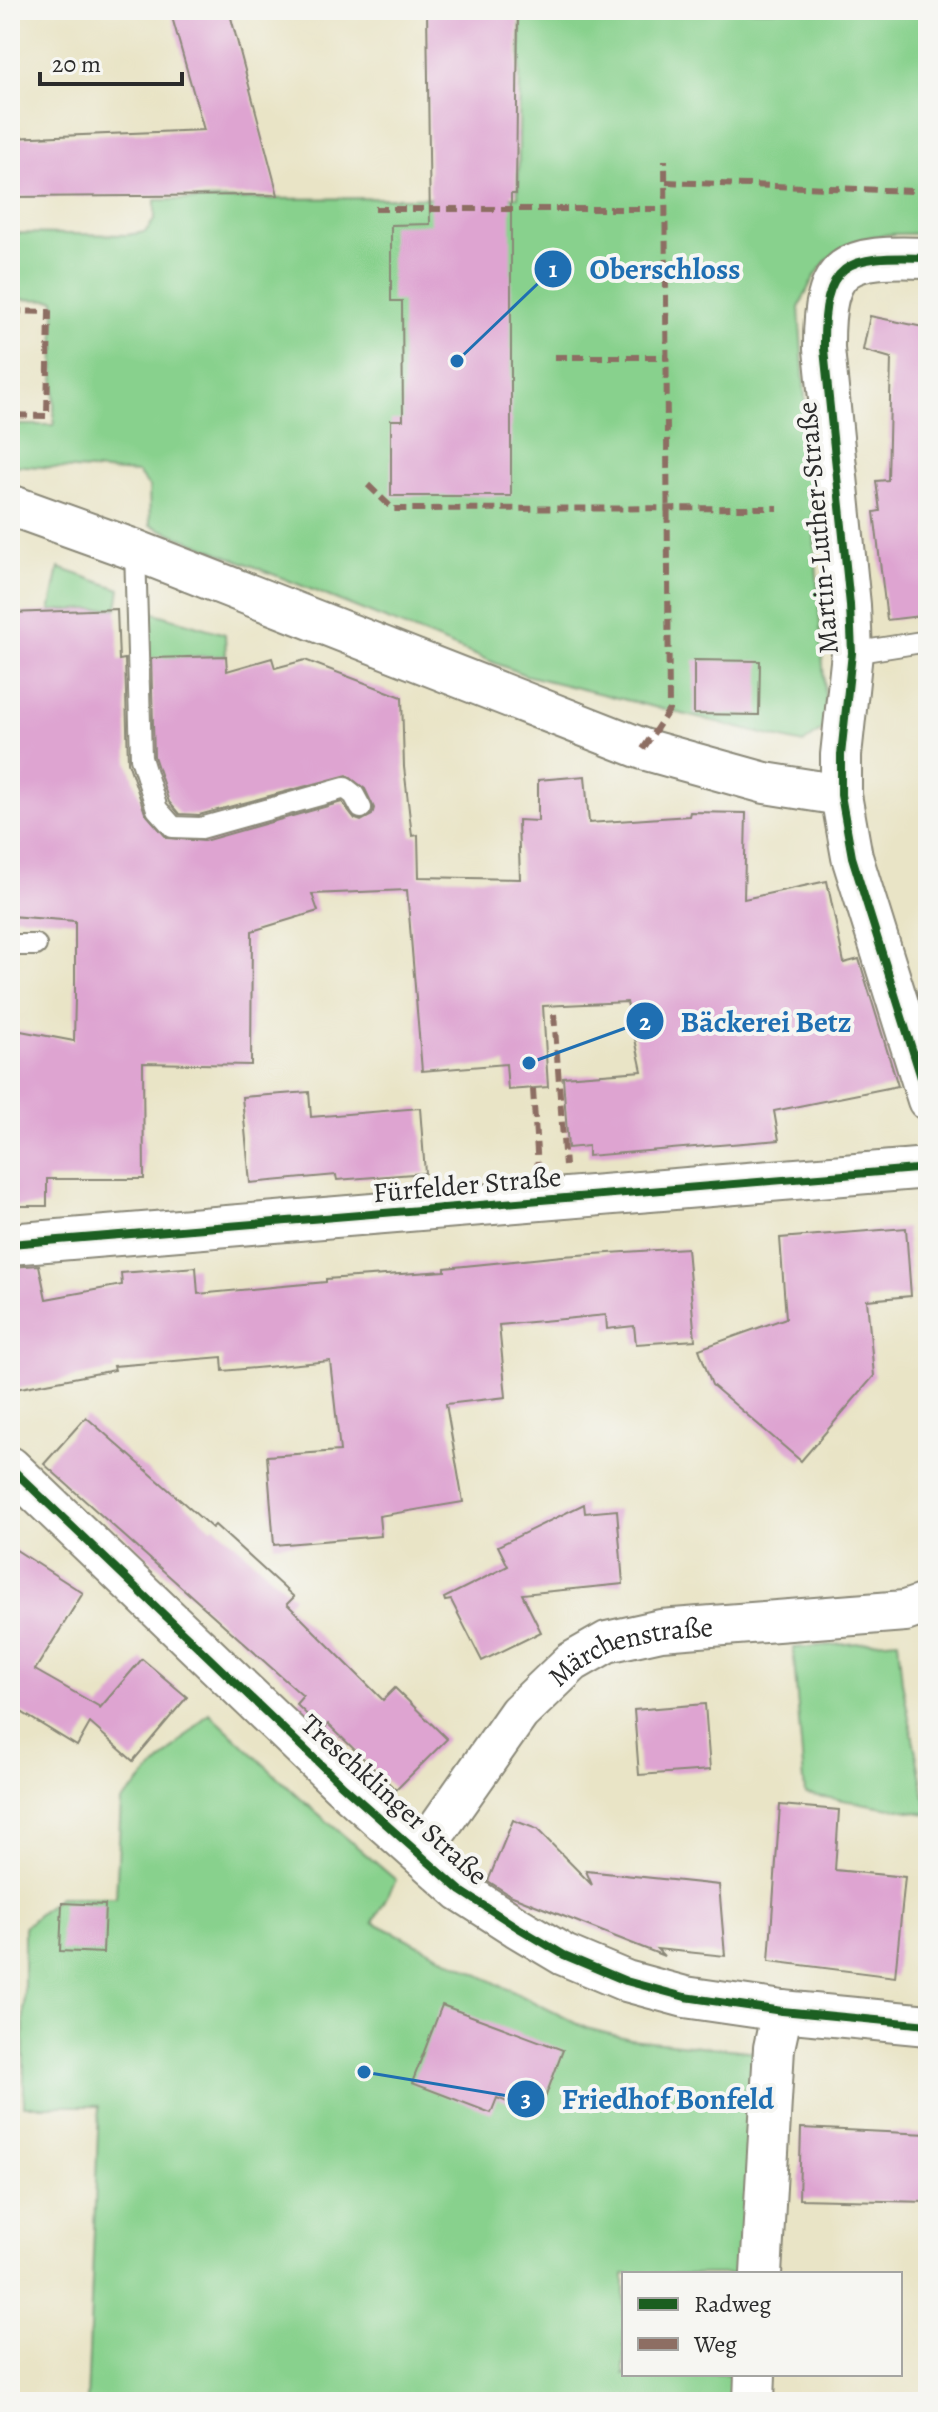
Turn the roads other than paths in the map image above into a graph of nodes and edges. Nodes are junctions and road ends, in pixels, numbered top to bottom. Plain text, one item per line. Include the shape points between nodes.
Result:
1 (928, 258) edge
2 (10, 505) edge
3 (135, 550) junction
4 (928, 641) edge
5 (852, 653) junction
6 (841, 795) junction
7 (361, 808) dead end
8 (10, 945) edge
9 (36, 945) dead end
10 (928, 1100) edge
11 (928, 1168) edge
12 (10, 1244) edge
13 (10, 1467) edge
14 (928, 1603) edge
15 (420, 1854) junction
16 (782, 2011) junction
17 (928, 2025) edge
18 (761, 2272) edge
19 (755, 2376) edge
20 (754, 2402) edge

1 - 5 street, Martin-Luther-Straße via 884,256 857,262 834,277 828,294 824,349
2 - 3 street
3 - 6 street via 643,749 765,783
3 - 7 lane via 141,758 157,809 173,827 201,828 345,788
4 - 5 lane, Martin-Luther-Straße
5 - 6 street, Martin-Luther-Straße
6 - 10 street, Martin-Luther-Straße via 852,857
8 - 9 lane
11 - 12 street, Fürfelder Straße
13 - 15 street, Treschklinger Straße
14 - 15 street, Märchenstraße via 905,1611 661,1630 607,1642 572,1662 519,1713
15 - 16 street, Treschklinger Straße via 461,1891 576,1960 685,1997
16 - 17 street, Treschklinger Straße
16 - 18 street via 775,2038
19 - 20 street

